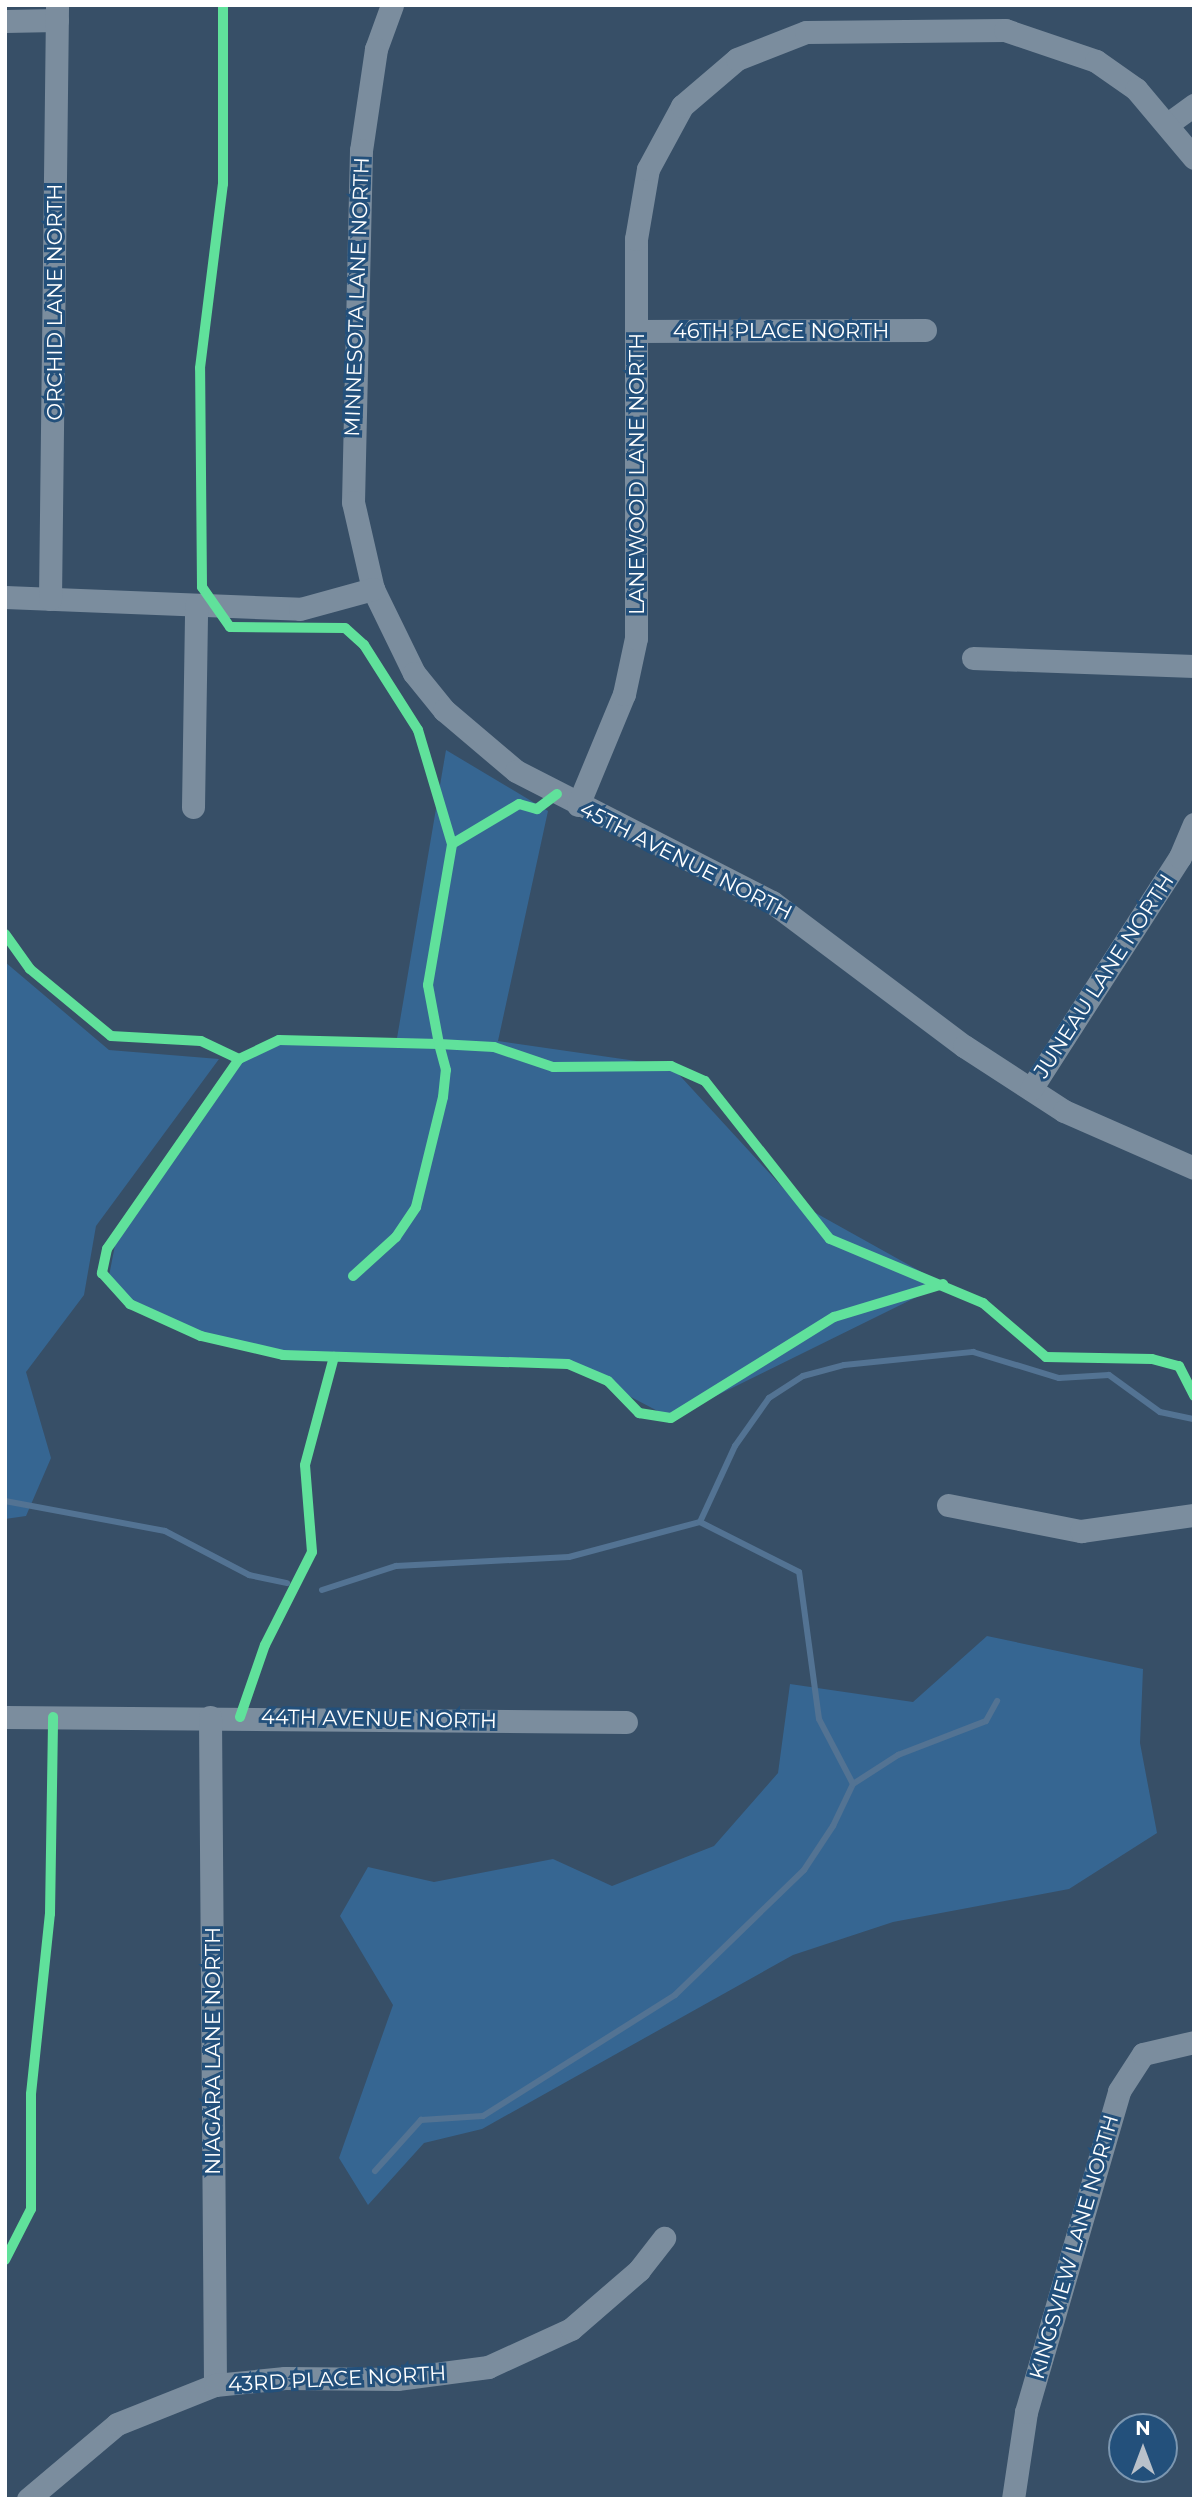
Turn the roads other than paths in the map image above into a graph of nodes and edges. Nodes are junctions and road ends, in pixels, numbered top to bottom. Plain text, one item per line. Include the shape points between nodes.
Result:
1 (392, 5) edge
2 (57, 13) edge
3 (935, 16) edge
4 (5, 21) edge
5 (1194, 105) edge
6 (1169, 123) junction
7 (1194, 158) edge
8 (925, 330) dead end
9 (638, 331) junction
10 (373, 589) junction
11 (5, 597) edge
12 (50, 599) junction
13 (196, 606) junction
14 (973, 658) dead end
15 (1194, 666) edge
16 (578, 805) junction
17 (193, 807) dead end
18 (1194, 824) edge
19 (1031, 1089) junction
20 (1194, 1168) edge
21 (948, 1505) dead end
22 (1194, 1516) edge
23 (5, 1717) edge
24 (210, 1717) junction
25 (626, 1722) dead end
26 (1194, 2042) edge
27 (664, 2238) dead end
28 (215, 2385) junction
29 (28, 2499) edge
30 (1013, 2499) edge

1 - 10 street, MINNESOTA LANE NORTH via 376,49 361,150 353,502
2 - 4 street
2 - 12 street, ORCHID LANE NORTH
3 - 6 street via 1052,41 1106,68
3 - 9 street, LANEWOOD LANE NORTH via 770,42 708,79 662,136 639,204
5 - 6 street
6 - 7 street
8 - 9 street, 46TH PLACE NORTH
9 - 16 street, LANEWOOD LANE NORTH via 636,638 624,694
10 - 13 street via 300,609
10 - 16 street, 45TH AVENUE NORTH via 414,673 443,710 516,771
11 - 12 street
12 - 13 street
13 - 17 street
14 - 15 street
16 - 19 street, 45TH AVENUE NORTH via 772,902
18 - 19 street, JUNEAU LANE NORTH via 1180,857
19 - 20 street, 45TH AVENUE NORTH via 1064,1111
21 - 22 street via 1081,1531
23 - 24 street, 44TH AVENUE NORTH
24 - 25 street, 44TH AVENUE NORTH
24 - 28 street, NIAGARA LANE NORTH
26 - 30 street, KINGSVIEW LANE NORTH via 1143,2054 1119,2091 1026,2412
27 - 28 street, 43RD PLACE NORTH via 639,2270 571,2329 488,2367 397,2379
28 - 29 street via 117,2424

